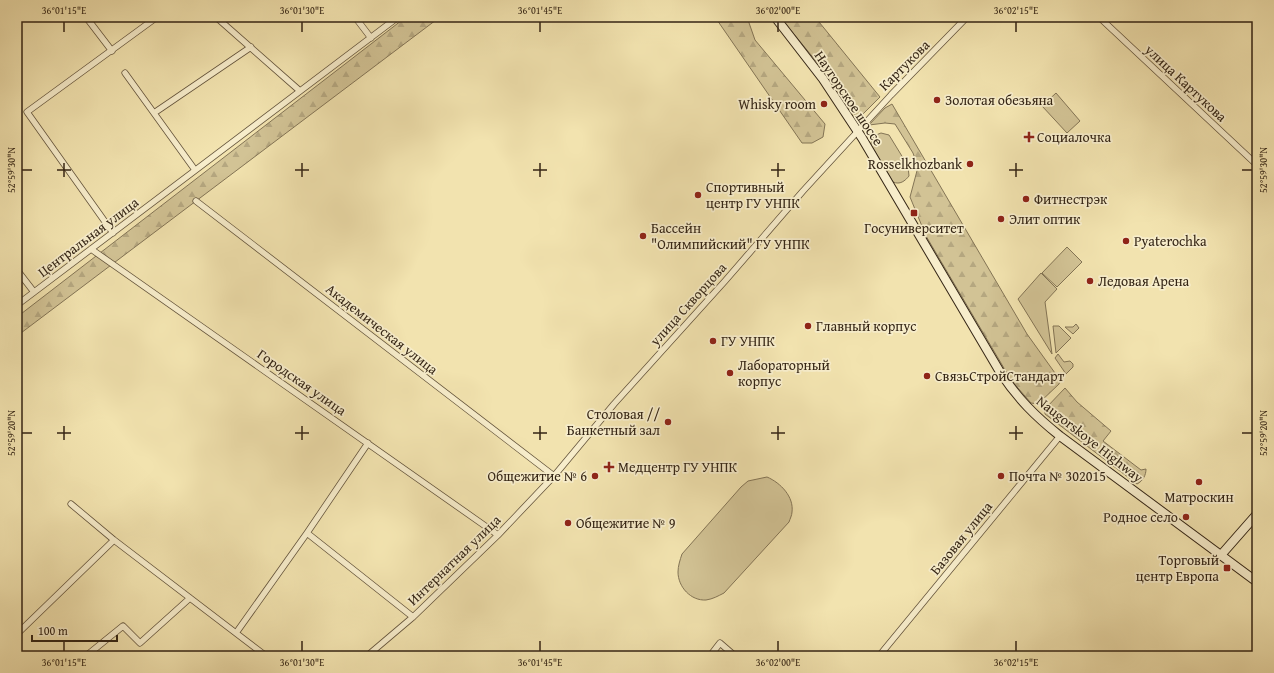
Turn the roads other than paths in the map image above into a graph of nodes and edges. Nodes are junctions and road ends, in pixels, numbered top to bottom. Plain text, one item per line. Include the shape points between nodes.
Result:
1 (86, 17) edge
2 (157, 17) edge
3 (216, 17) edge
4 (356, 17) edge
5 (398, 17) edge
6 (775, 17) edge
7 (967, 17) edge
8 (1099, 17) edge
9 (371, 38) junction
10 (251, 47) junction
11 (112, 51) junction
12 (125, 73) dead end
13 (300, 91) junction
14 (154, 113) junction
15 (857, 131) junction
16 (1257, 165) edge
17 (195, 170) junction
18 (196, 201) dead end
19 (113, 233) junction
20 (91, 249) junction
21 (17, 270) edge
22 (34, 292) junction
23 (17, 305) edge
24 (1060, 436) junction
25 (368, 443) junction
26 (554, 476) junction
27 (71, 504) dead end
28 (1257, 514) edge
29 (307, 533) junction
30 (498, 535) junction
31 (114, 540) junction
32 (1221, 555) junction
33 (1257, 582) edge
34 (190, 598) junction
35 (413, 616) junction
36 (236, 633) junction
37 (17, 634) edge
38 (86, 656) edge
39 (266, 656) edge
40 (368, 656) edge
41 (710, 656) edge
42 (735, 656) edge
43 (879, 656) edge

1 - 11 street
2 - 11 street
3 - 10 street
4 - 9 street
5 - 9 street, Центральная улица
6 - 15 main road, Наугорское шоссе via 823,80
7 - 15 street, Картукова
8 - 16 street, улица Картукова
9 - 13 street, Центральная улица
10 - 13 street
10 - 14 street
11 - 19 street via 27,112
12 - 14 street
13 - 17 street, Центральная улица
14 - 17 street
15 - 24 main road, Наугорское шоссе via 1010,386 1034,414
15 - 26 street, улица Скворцова via 619,398
17 - 19 street, Центральная улица
18 - 26 street, Академическая улица
19 - 20 street, Центральная улица
20 - 22 street, Центральная улица
20 - 25 street, Городская улица
21 - 22 street
22 - 23 street, Центральная улица
24 - 32 main road, Naugorskoye Highway
24 - 43 street, Базовая улица
25 - 29 street
25 - 30 street, Городская улица
26 - 30 street, Интернатная улица
27 - 31 street
28 - 32 main road
29 - 35 street
29 - 36 street
30 - 35 street, Интернатная улица
31 - 34 street
31 - 37 street
32 - 33 main road, Naugorskoye Highway
34 - 36 street
34 - 38 street via 140,643 123,626
35 - 40 street, Интернатная улица
36 - 39 street
41 - 42 street via 720,643

